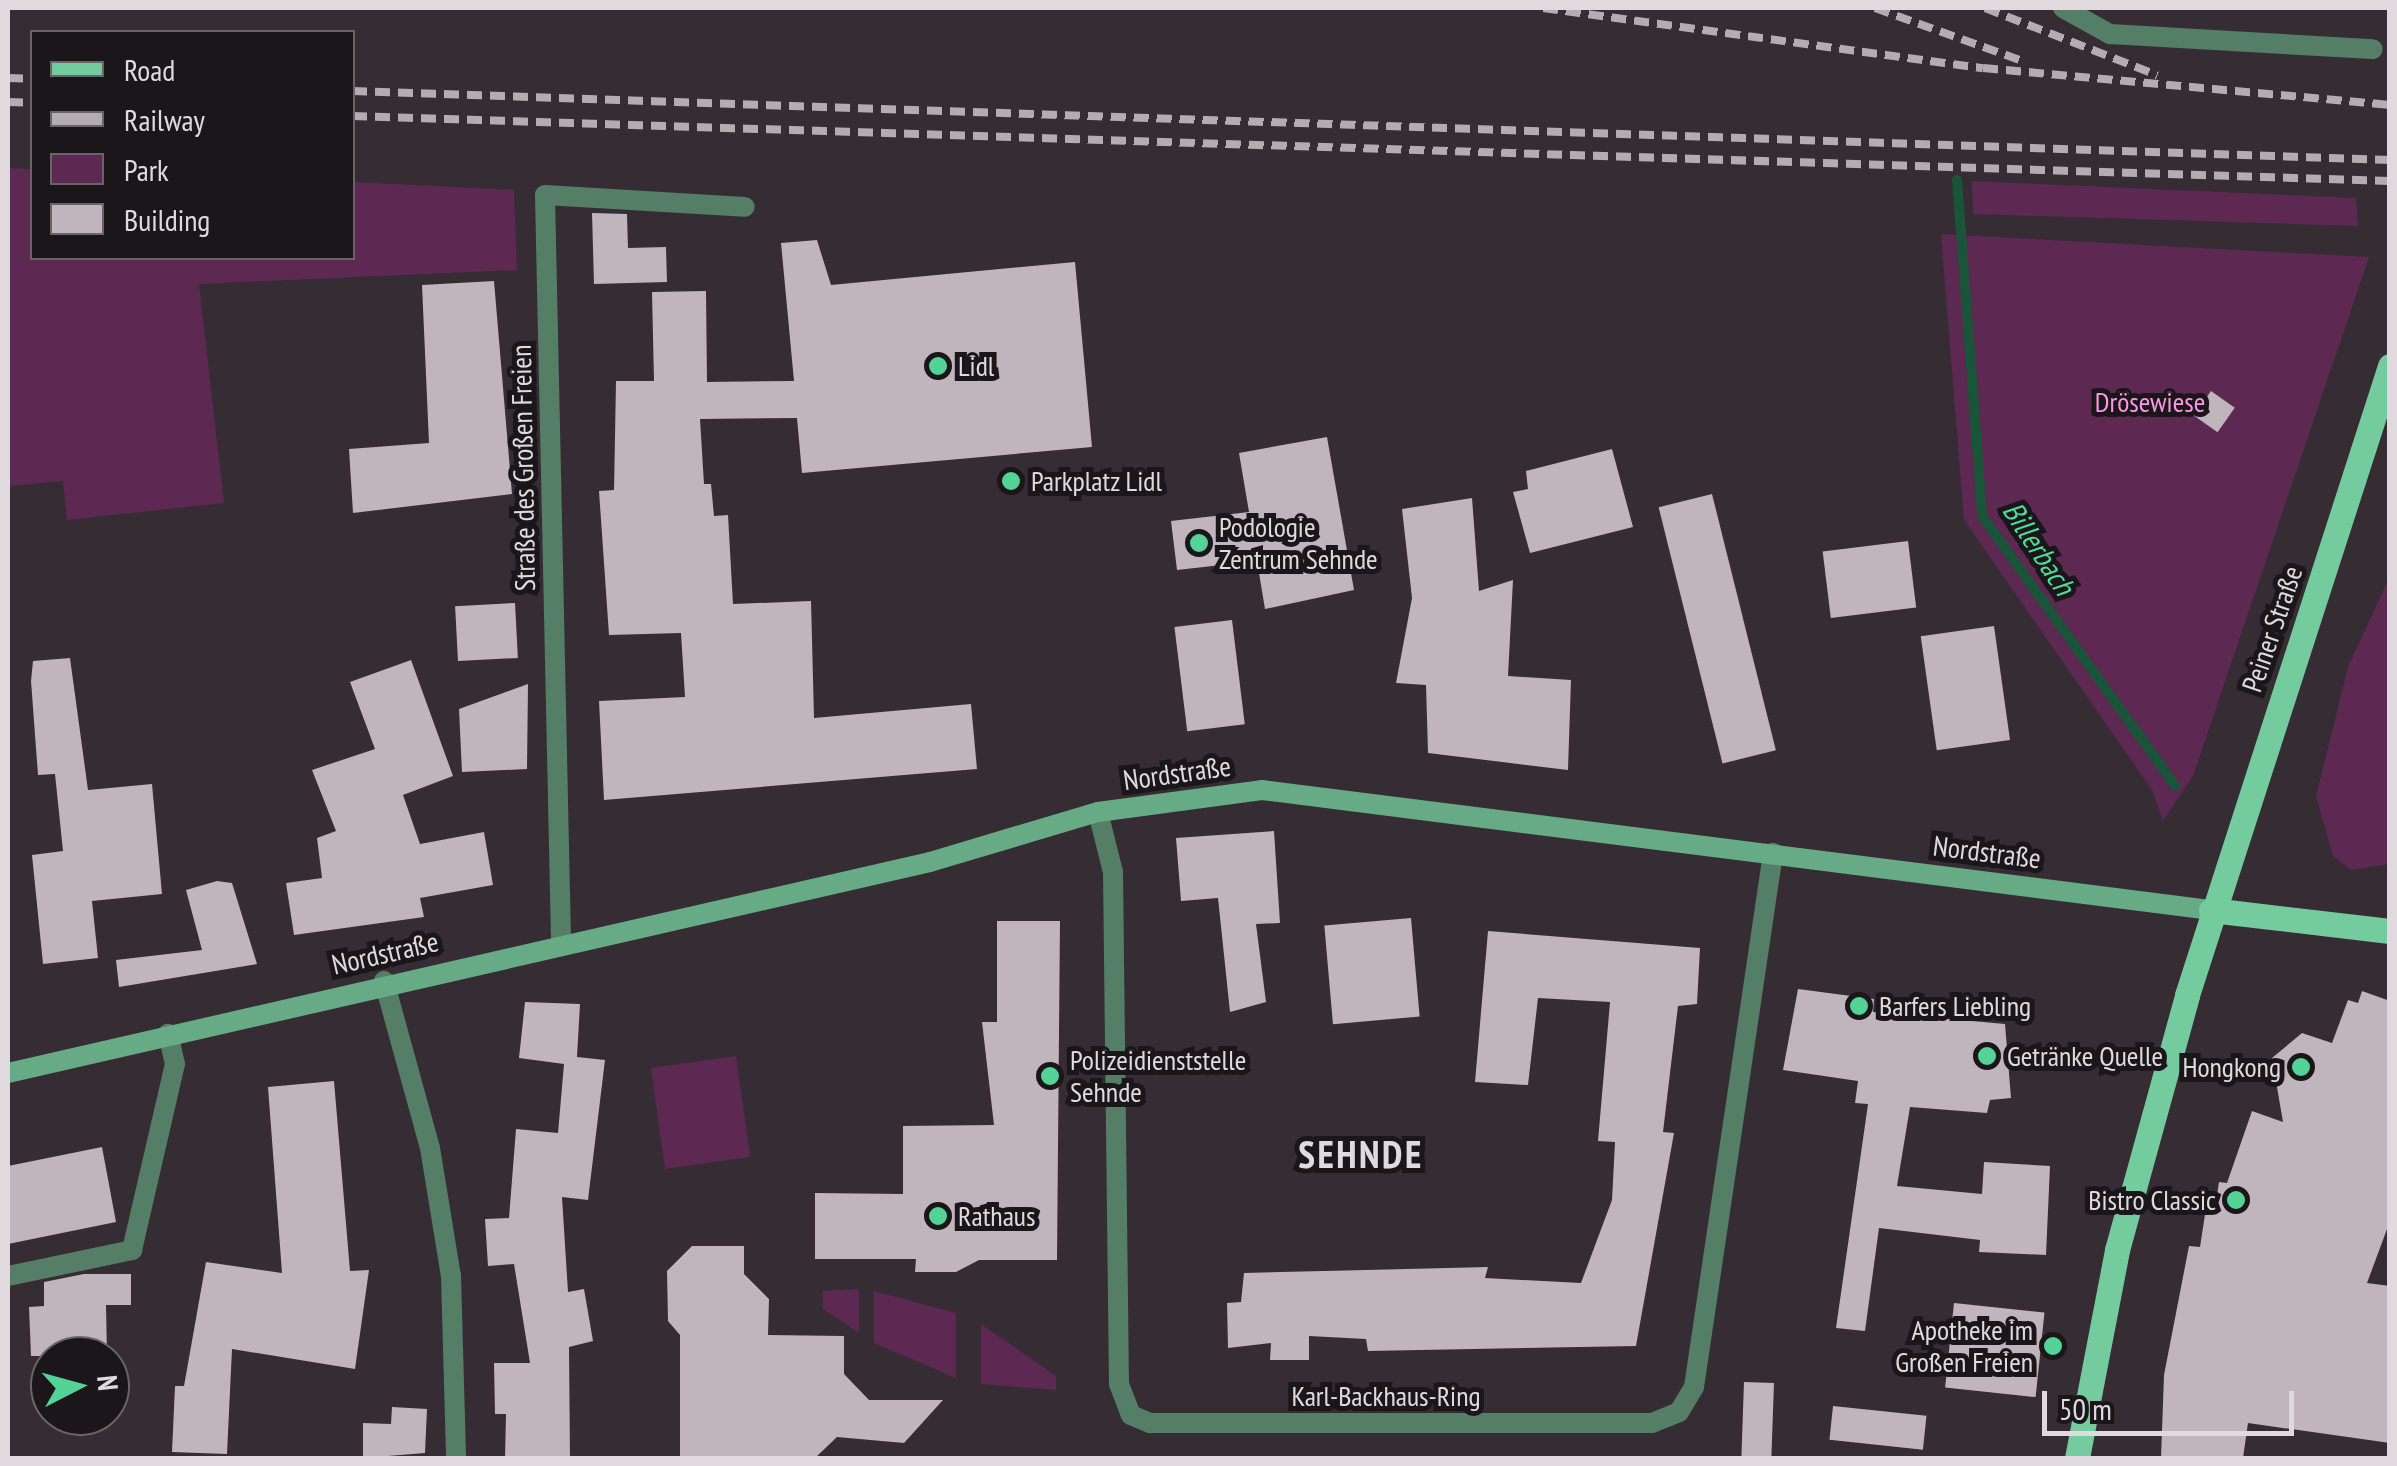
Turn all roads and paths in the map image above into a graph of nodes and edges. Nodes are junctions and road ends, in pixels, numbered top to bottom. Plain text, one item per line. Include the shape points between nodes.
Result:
1 (2062, 8) edge
2 (2373, 49) dead end
3 (746, 207) dead end
4 (2390, 366) edge
5 (1098, 812) junction
6 (1773, 853) junction
7 (2212, 910) junction
8 (2390, 931) edge
9 (561, 940) junction
10 (384, 981) junction
11 (168, 1034) junction
12 (8, 1073) edge
13 (8, 1276) edge
14 (456, 1458) edge
15 (2077, 1458) edge

1 - 2 street via 2110,34
3 - 9 street, Straße des Großen Freien via 545,194
4 - 7 main road, Peiner Straße
5 - 6 main road, Nordstraße via 1297,792
5 - 6 street, Karl-Backhaus-Ring via 1113,872 1119,1384 1131,1415 1150,1423 1652,1424 1680,1412 1694,1387
5 - 9 main road, Nordstraße via 930,862
6 - 7 main road, Nordstraße
7 - 8 main road
7 - 15 main road, Peiner Straße via 2117,1250
9 - 10 main road, Nordstraße
10 - 11 main road, Nordstraße
10 - 14 street via 430,1148 451,1276
11 - 12 main road, Nordstraße
11 - 13 street via 175,1064 132,1250

